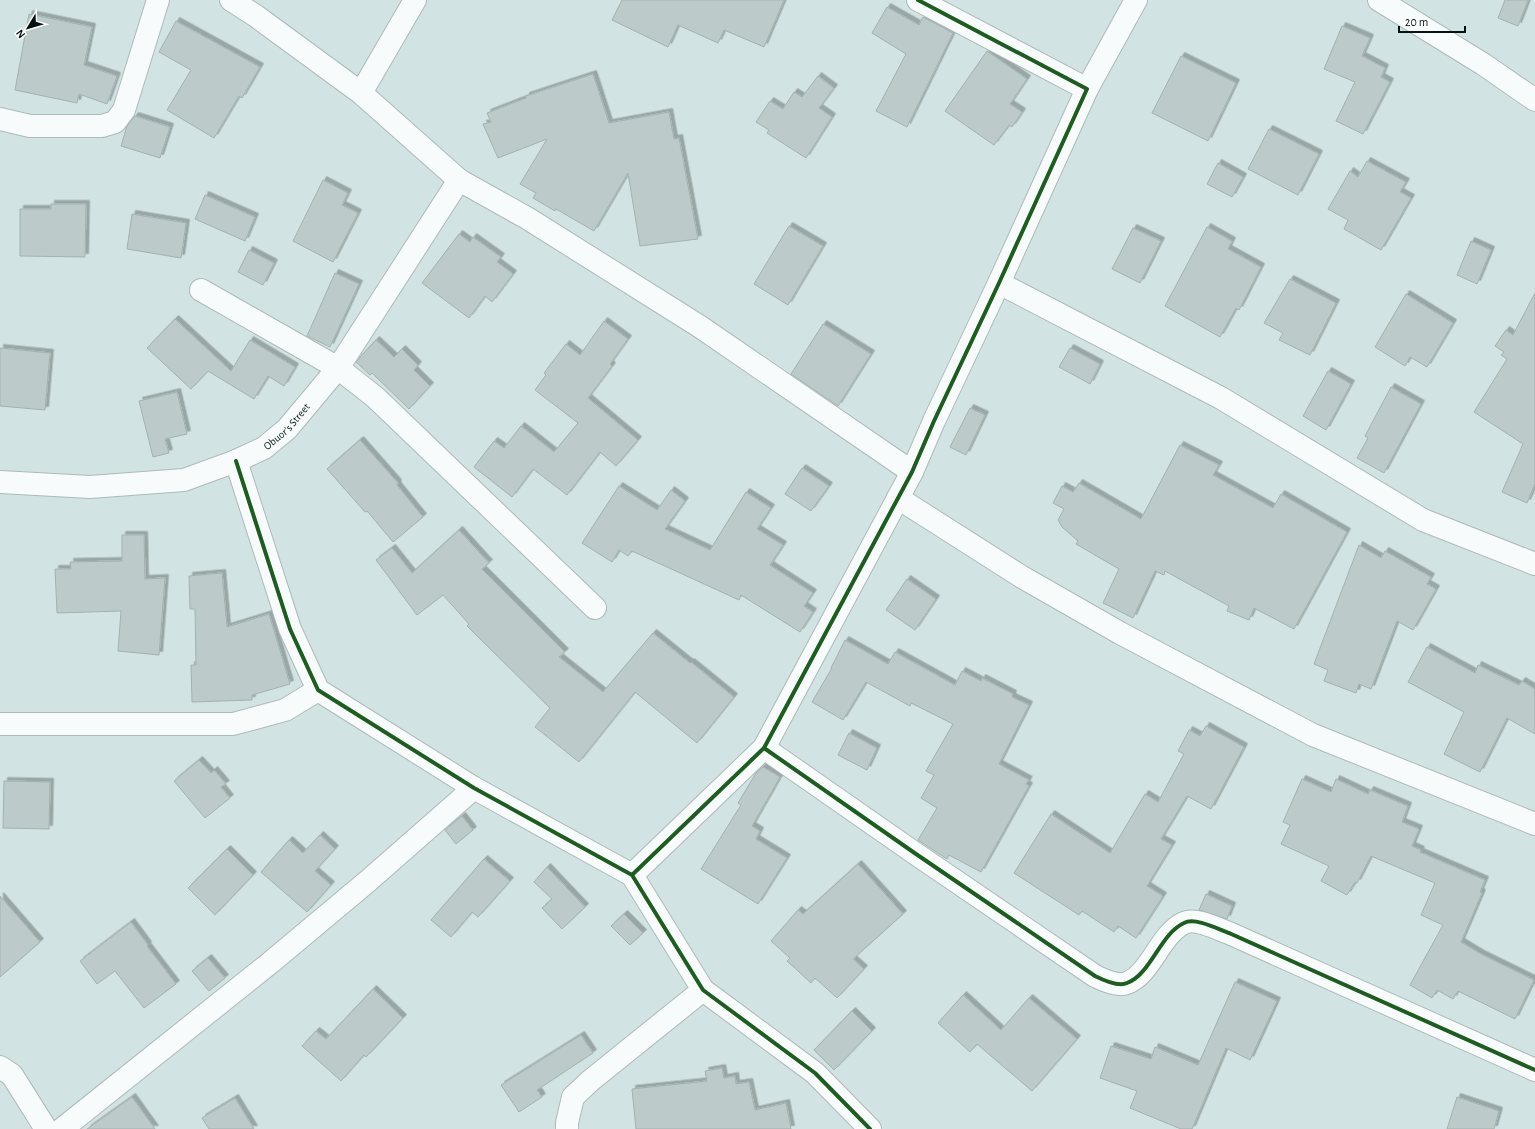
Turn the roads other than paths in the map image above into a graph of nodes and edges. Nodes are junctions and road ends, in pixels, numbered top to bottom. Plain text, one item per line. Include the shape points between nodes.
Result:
1 (158, 0) edge
2 (231, 0) edge
3 (415, 0) edge
4 (918, 0) edge
5 (1136, 0) edge
6 (1379, 0) edge
7 (1087, 89) junction
8 (361, 93) junction
9 (1535, 100) edge
10 (0, 119) edge
11 (459, 180) junction
12 (999, 282) junction
13 (201, 290) dead end
14 (338, 368) junction
15 (236, 461) junction
16 (912, 472) junction
17 (0, 482) edge
18 (898, 498) junction
19 (1535, 564) edge
20 (595, 608) dead end
21 (318, 690) junction
22 (0, 724) edge
23 (764, 748) junction
24 (474, 788) junction
25 (1535, 824) edge
26 (632, 875) junction
27 (703, 990) junction
28 (0, 1067) edge
29 (1535, 1070) edge
30 (46, 1129) edge
31 (62, 1129) edge
32 (567, 1129) edge
33 (870, 1129) edge

1 - 10 street via 124,110 115,122 102,126 30,126
2 - 8 street
3 - 8 street
4 - 7 street
5 - 7 street
6 - 9 street via 1483,64
7 - 12 street
8 - 11 street
11 - 14 street, Obuor’s Street
11 - 16 street via 527,218 699,326
12 - 16 street
12 - 19 street via 1221,398 1423,520
13 - 14 street
14 - 15 street, Obuor’s Street via 288,429 264,448
14 - 20 street via 375,397
15 - 17 street, Obuor’s Street via 184,480 90,488
15 - 21 street via 290,629
16 - 18 street
18 - 23 street
18 - 25 street via 1022,577 1120,633 1313,735
21 - 22 street via 285,710 233,724
21 - 24 street
23 - 26 street
23 - 29 street via 1095,976 1108,982 1126,984 1139,976 1168,935 1185,922 1201,922
24 - 26 street
24 - 31 street via 270,963
26 - 27 street
27 - 32 street via 573,1097
27 - 33 street via 815,1073
28 - 30 street via 12,1075

